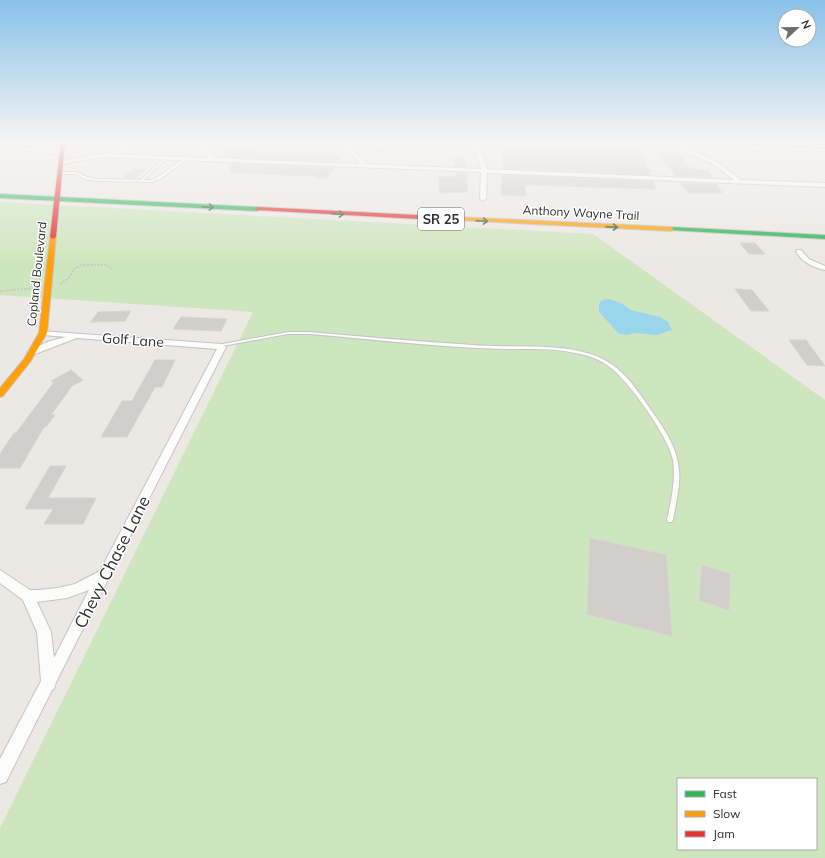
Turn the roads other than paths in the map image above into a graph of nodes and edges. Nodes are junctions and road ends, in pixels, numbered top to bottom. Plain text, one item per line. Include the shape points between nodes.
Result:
1 (60, 182) edge
2 (484, 182) edge
3 (761, 182) edge
4 (825, 185) edge
5 (32, 188) dead end
6 (59, 190) junction
7 (0, 193) edge
8 (0, 196) edge
9 (175, 196) junction
10 (245, 199) dead end
11 (483, 199) dead end
12 (58, 200) junction
13 (825, 237) edge
14 (799, 251) dead end
15 (825, 268) edge
16 (43, 333) junction
17 (83, 336) junction
18 (219, 347) junction
19 (32, 352) junction
20 (0, 394) edge
21 (670, 520) dead end
22 (106, 573) junction
23 (0, 576) edge
24 (28, 596) junction
25 (49, 684) junction
26 (0, 776) edge

1 - 6 main road, Copland Boulevard
2 - 11 street
3 - 4 street
5 - 6 main road
6 - 7 main road via 35,194
6 - 9 main road
6 - 12 main road, Copland Boulevard
8 - 12 main road, Anthony Wayne Trail / SR 25
9 - 10 main road
9 - 12 main road via 83,195
12 -> 13 main road, Anthony Wayne Trail / SR 25
12 - 16 main road, Copland Boulevard
14 - 15 street via 809,262
16 - 17 street, Golf Lane
16 - 19 main road, Copland Boulevard
17 - 18 street, Golf Lane
17 - 19 street via 54,343
18 - 21 lane via 288,333 309,333 484,347 546,347 585,353 605,361 616,370 646,406 664,435 674,455 677,479
18 - 22 street, Chevy Chase Lane
19 - 20 main road, Copland Boulevard
22 - 24 street via 92,584 72,591 47,597
22 - 25 street, Chevy Chase Lane
23 - 24 street
24 - 25 street via 44,632
25 - 26 street, Chevy Chase Lane

